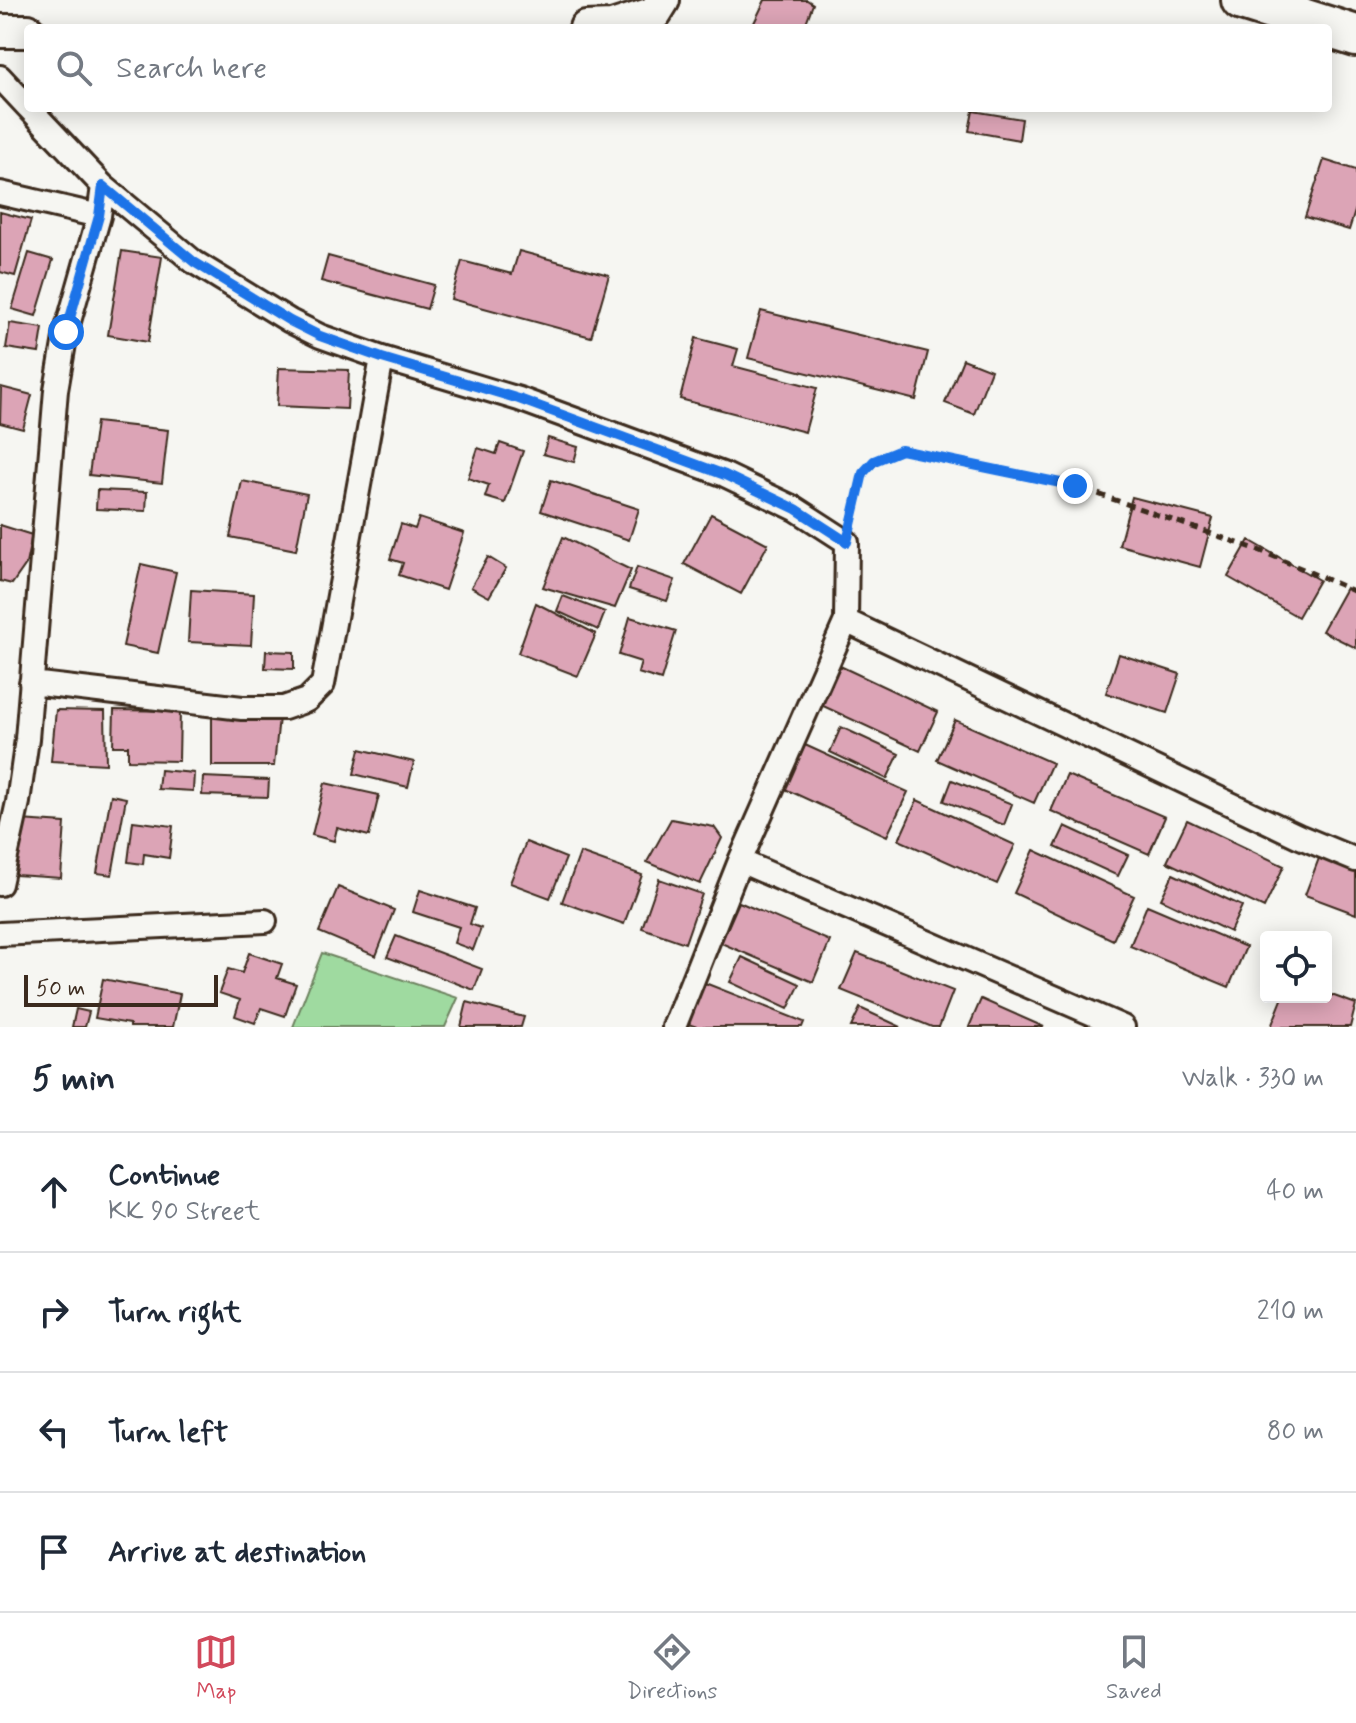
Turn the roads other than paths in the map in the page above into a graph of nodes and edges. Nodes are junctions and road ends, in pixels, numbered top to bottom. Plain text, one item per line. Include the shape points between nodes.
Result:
1 (663, 0) edge
2 (1242, 0) edge
3 (621, 24) edge
4 (1318, 24) edge
5 (1332, 28) edge
6 (0, 31) edge
7 (24, 31) edge
8 (1356, 36) edge
9 (0, 77) edge
10 (24, 103) edge
11 (33, 112) edge
12 (103, 186) junction
13 (0, 193) edge
14 (99, 216) junction
15 (382, 358) junction
16 (846, 621) junction
17 (31, 683) junction
18 (1356, 860) edge
19 (740, 861) junction
20 (0, 884) edge
21 (265, 921) dead end
22 (0, 934) edge
23 (674, 1027) edge
24 (1123, 1027) edge

1 - 3 main road via 655,13
2 - 4 highway
5 - 8 highway
6 - 7 main road
9 - 10 street
11 - 12 street
12 - 14 street
12 - 15 street via 194,262 290,321
13 - 14 street
14 - 17 street via 66,332 56,390
15 - 16 street via 519,399 725,475 796,509 847,542
15 - 17 street via 323,684 307,700 284,708 242,708
16 - 18 street
16 - 19 street
17 - 20 street via 18,802
19 - 23 street
19 - 24 street
21 - 22 street

